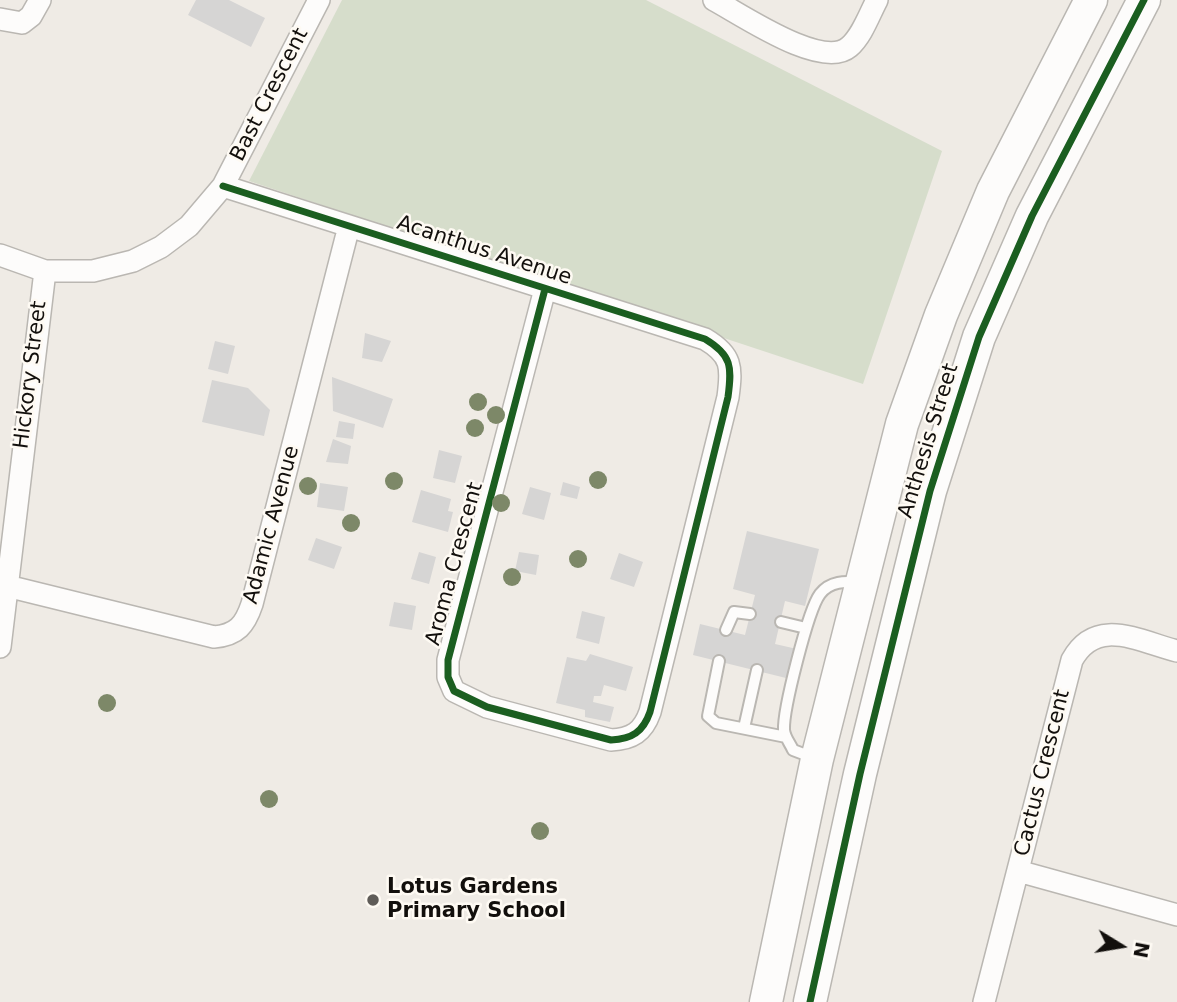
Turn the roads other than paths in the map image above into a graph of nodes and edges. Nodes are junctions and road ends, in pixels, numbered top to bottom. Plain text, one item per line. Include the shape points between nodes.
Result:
1 (40, 0) edge
2 (714, 0) edge
3 (877, 0) edge
4 (1091, 0) edge
5 (1144, 0) edge
6 (310, 3) edge
7 (0, 19) edge
8 (223, 186) junction
9 (349, 226) junction
10 (0, 255) edge
11 (45, 271) junction
12 (545, 289) junction
13 (728, 359) joint
14 (10, 457) edge
15 (860, 583) junction
16 (7, 586) junction
17 (750, 614) dead end
18 (780, 622) dead end
19 (806, 628) junction
20 (726, 630) dead end
21 (0, 647) edge
22 (1177, 651) edge
23 (719, 661) dead end
24 (757, 670) dead end
25 (744, 728) junction
26 (786, 737) junction
27 (817, 759) junction
28 (861, 771) junction
29 (1018, 871) junction
30 (1177, 915) edge
31 (766, 1002) edge
32 (810, 1002) edge
33 (984, 1002) edge

1 - 7 street via 22,23
2 - 3 street via 808,50 835,54 856,39
4 - 15 street, Anthesis Street via 962,261 902,424
5 - 28 street, Anthesis Street via 1032,216 979,337 930,491
6 - 8 street, Bast Crescent
8 - 9 street, Acanthus Avenue
8 - 11 street, Bast Crescent via 189,226 133,261 93,271
9 - 12 street, Acanthus Avenue
9 - 16 street, Adamic Avenue via 252,604 239,630 214,637
10 - 11 street, Bast Crescent
11 - 14 street, Hickory Street
12 - 13 street, Acanthus Avenue via 705,339 722,349
12 - 13 street, Aroma Crescent via 448,660 454,691 468,700 611,740 635,736 645,725 728,397
14 - 16 street, Hickory Street
15 - 19 lane via 845,581 820,593
15 - 27 street, Anthesis Street
16 - 21 street, Hickory Street
17 - 20 lane via 734,612
18 - 19 lane
19 - 26 lane via 785,718
22 - 29 street, Cactus Crescent via 1102,634 1079,647
23 - 25 lane via 708,716 716,723
24 - 25 lane
25 - 26 lane
26 - 27 lane via 793,750
27 - 28 street
27 - 31 street, Anthesis Street
28 - 32 street, Anthesis Street
29 - 30 street
29 - 33 street, Cactus Crescent

